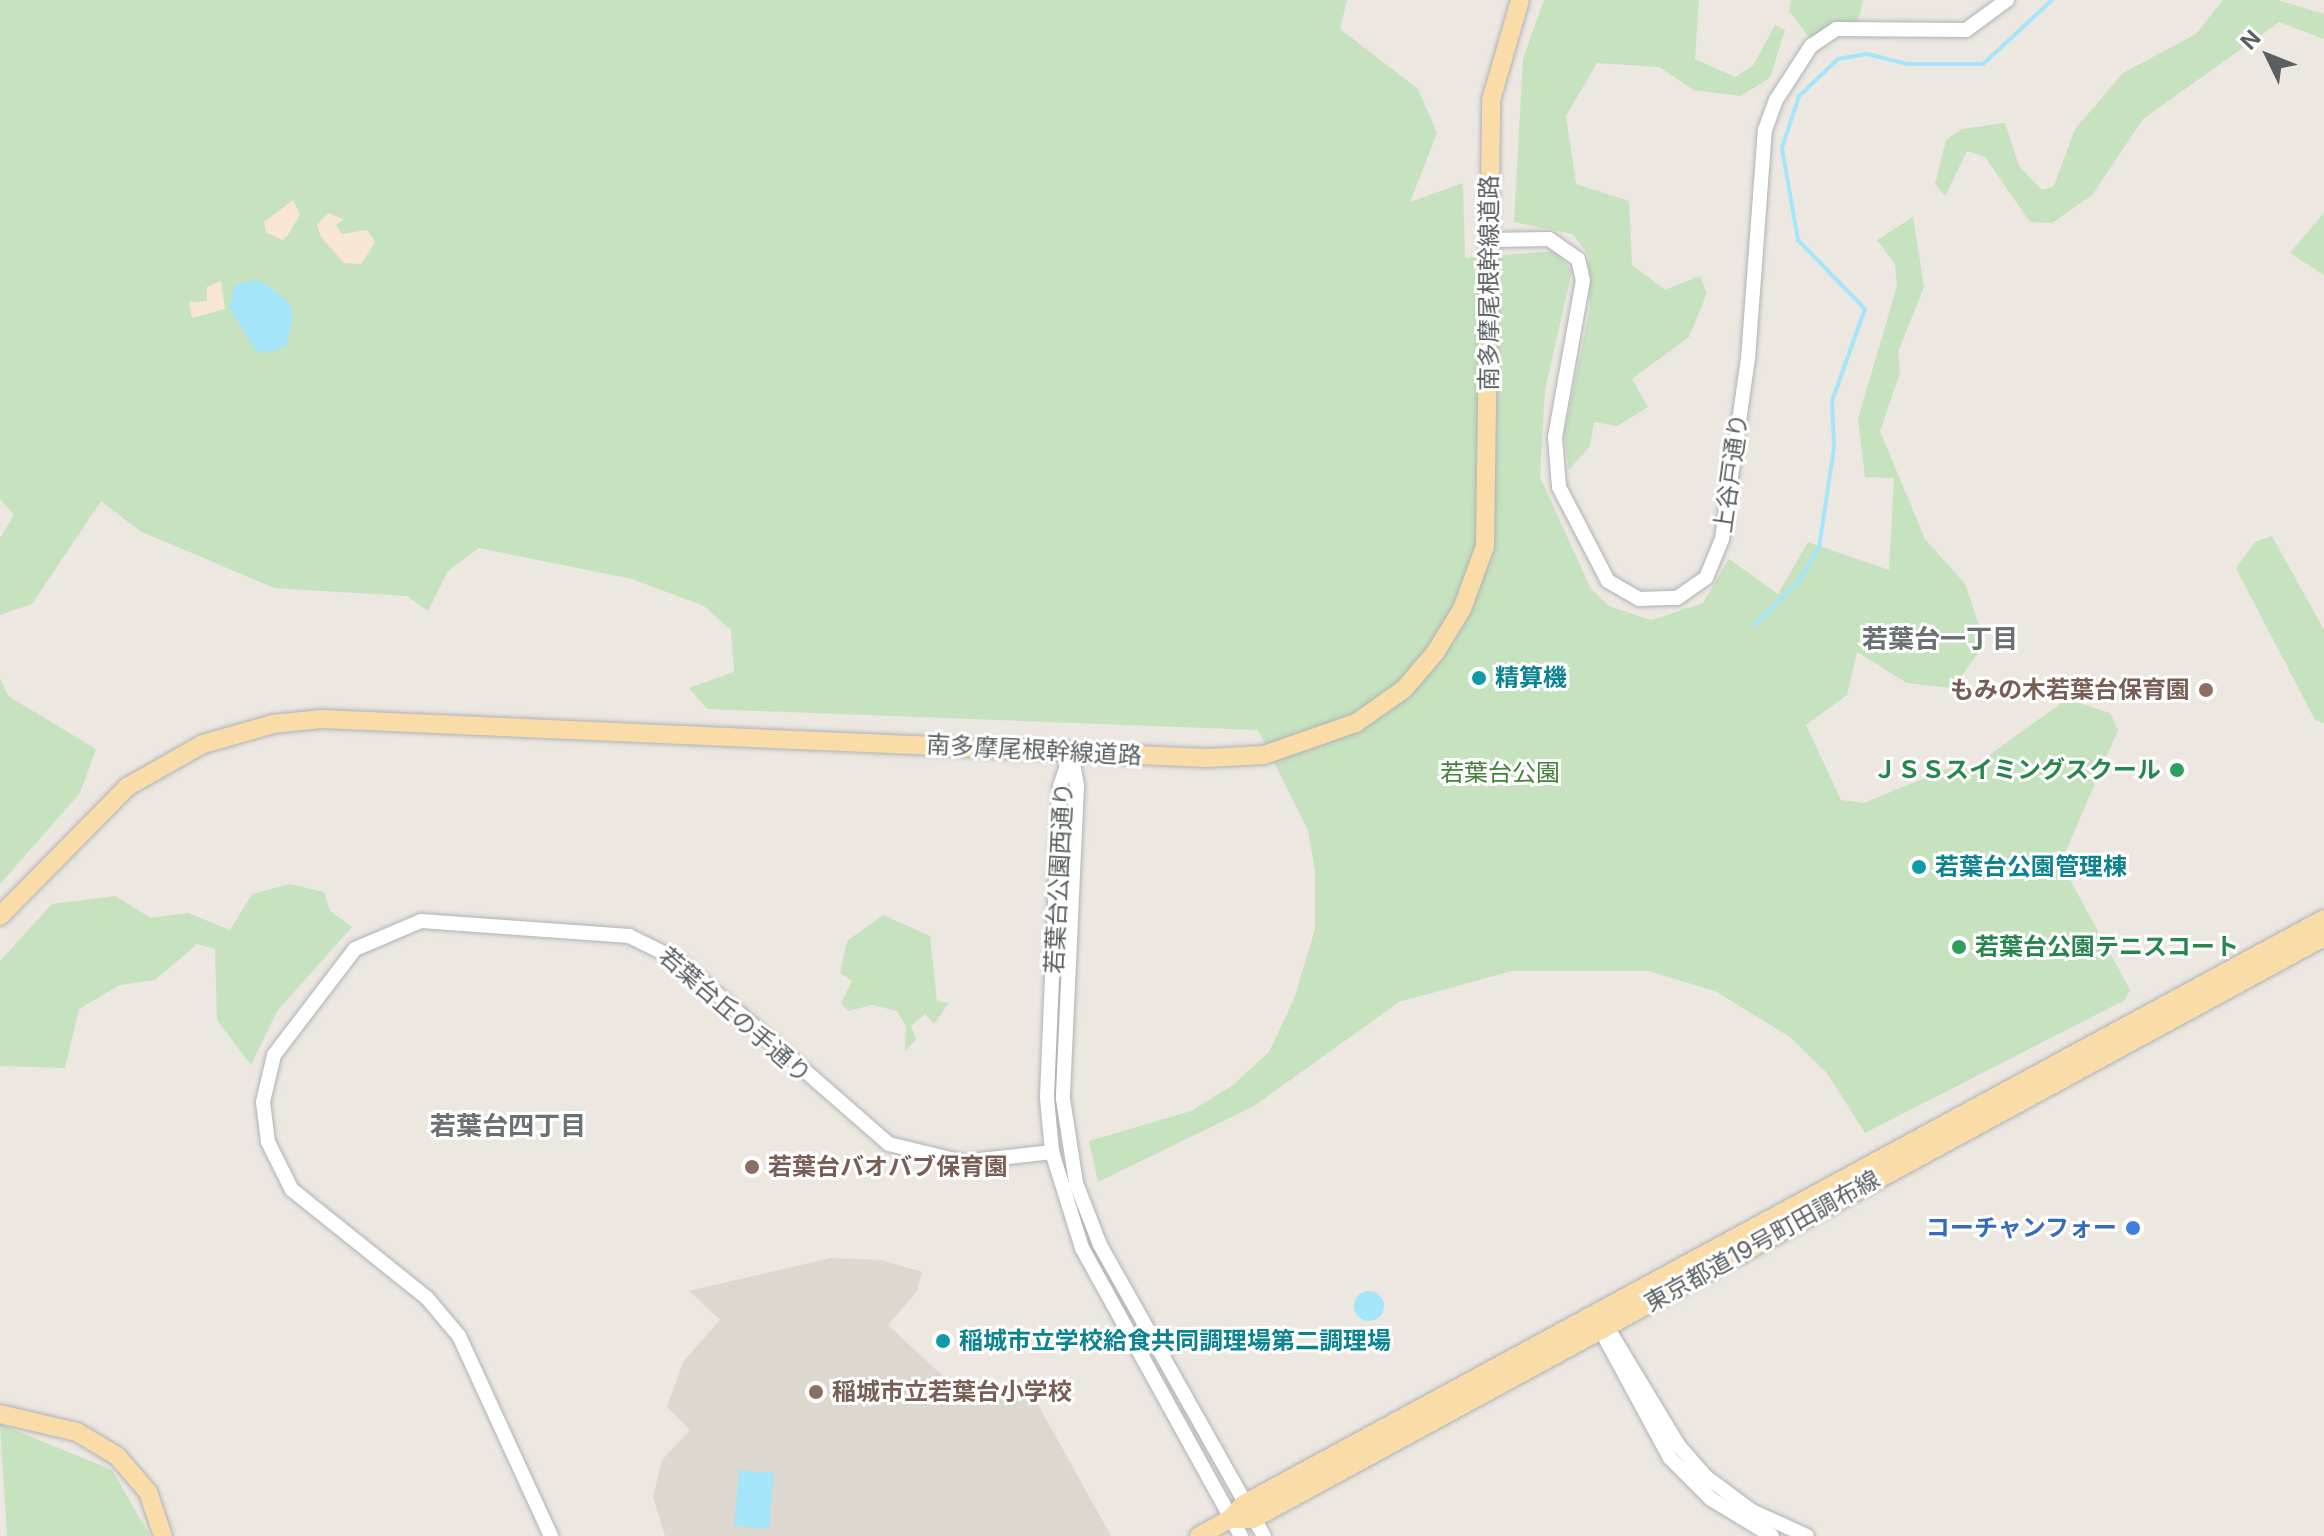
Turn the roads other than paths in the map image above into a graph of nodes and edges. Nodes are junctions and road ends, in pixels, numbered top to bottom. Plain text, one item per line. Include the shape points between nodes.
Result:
1 (1520, 0) edge
2 (2007, 0) edge
3 (1489, 240) junction
4 (1071, 752) junction
5 (0, 916) edge
6 (2324, 919) edge
7 (2324, 937) edge
8 (1052, 1152) junction
9 (1602, 1324) junction
10 (0, 1414) edge
11 (1249, 1512) junction
12 (1230, 1519) junction
13 (163, 1536) edge
14 (551, 1536) edge
15 (1199, 1536) edge
16 (1241, 1536) edge
17 (1264, 1536) edge
18 (1772, 1536) edge
19 (1807, 1536) edge

1 - 3 main road, 南多摩尾根幹線道路 via 1491,100
2 - 3 street, 上谷戸通り via 1966,30 1836,29 1811,46 1776,100 1765,130 1748,359 1722,539 1706,578 1677,598 1639,599 1608,581 1559,487 1555,437 1583,280 1578,259 1549,239
3 - 4 main road, 南多摩尾根幹線道路 via 1485,546 1462,609 1420,671 1356,723 1264,755
4 - 5 main road, 南多摩尾根幹線道路 via 322,719 273,724 203,744 127,787
4 - 8 street, 若葉台公園西通り via 1060,786 1047,1098
4 - 11 street, 若葉台公園西通り via 1077,786 1063,1070 1068,1147 1100,1245
6 - 9 main road, 東京都道19号町田調布線
7 - 9 main road, 東京都道19号町田調布線
8 - 12 street, 若葉台公園西通り via 1082,1248
8 - 14 street, 若葉台丘の手通り via 963,1162 889,1144 678,960 629,936 436,920 398,926 355,949 274,1055 263,1102 268,1142 292,1190 427,1298 459,1336
9 - 11 main road, 東京都道19号町田調布線
9 - 18 street via 1670,1458 1711,1499
9 - 19 street via 1692,1462 1740,1503
10 - 13 main road via 77,1432 117,1456 148,1492
11 - 12 main road, 東京都道19号町田調布線
11 - 17 street, 若葉台公園西通り
12 - 15 main road
12 - 16 street, 若葉台公園西通り

